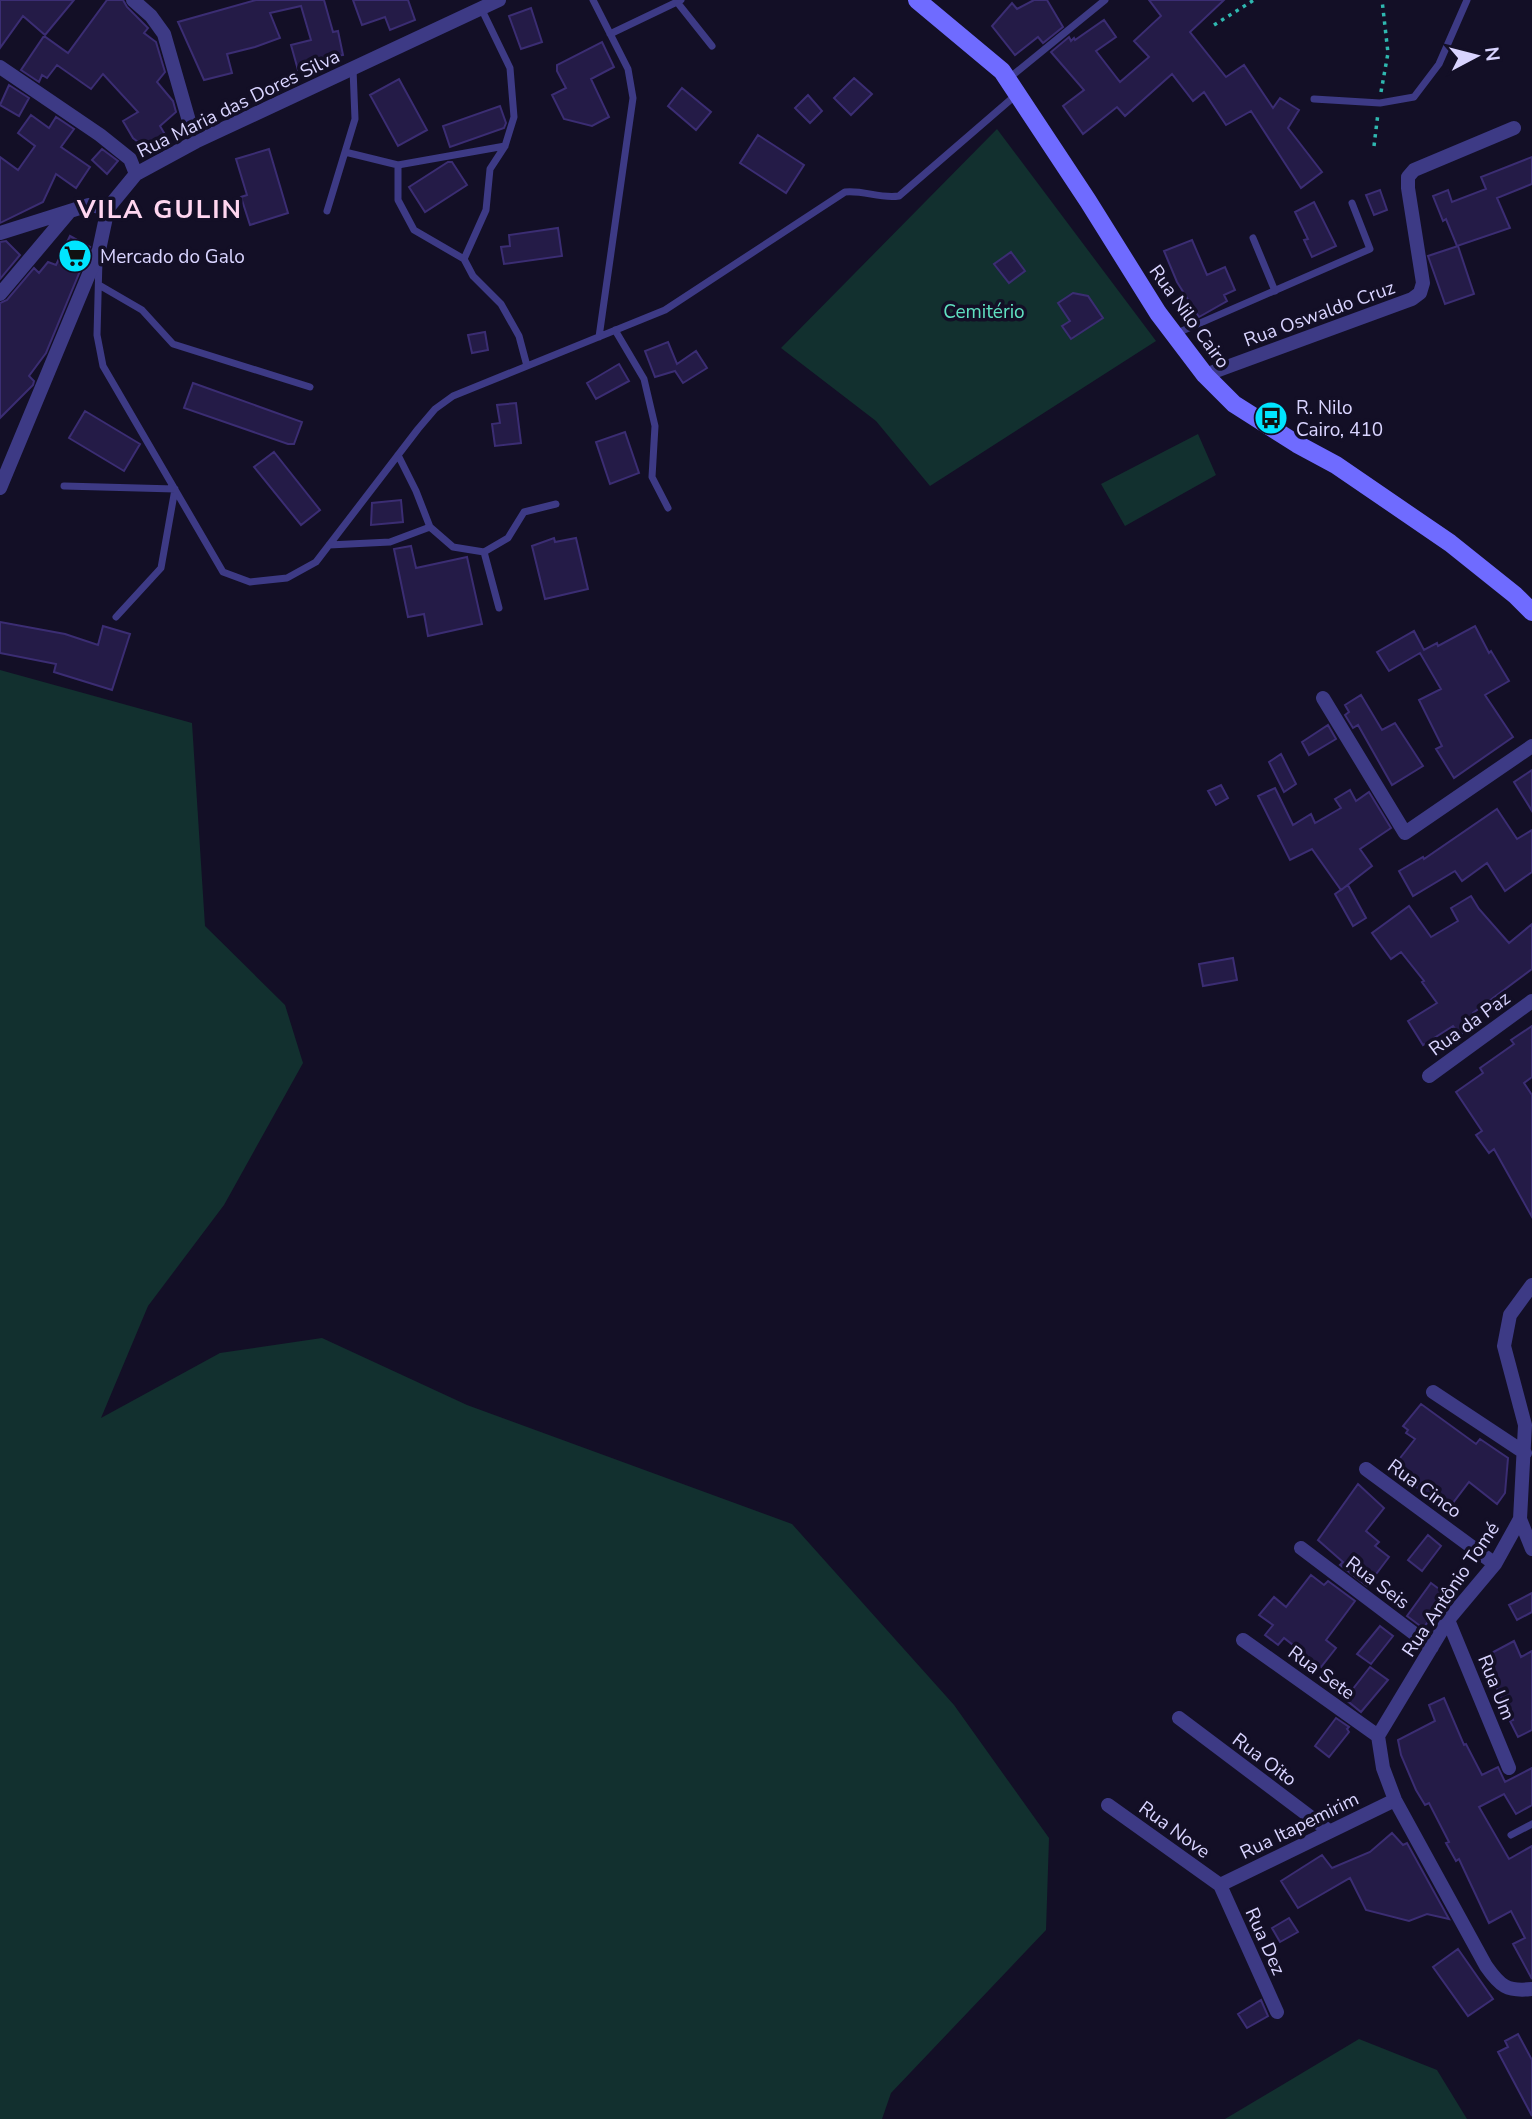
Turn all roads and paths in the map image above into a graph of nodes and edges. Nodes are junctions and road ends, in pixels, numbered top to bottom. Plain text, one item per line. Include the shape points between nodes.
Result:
1 (132, 0) edge
2 (499, 0) edge
3 (593, 0) edge
4 (917, 0) edge
5 (1105, 0) edge
6 (1254, 0) edge
7 (1382, 0) edge
8 (1467, 0) edge
9 (679, 1) edge
10 (481, 8) junction
11 (1214, 26) dead end
12 (610, 34) junction
13 (712, 46) dead end
14 (0, 67) edge
15 (353, 69) junction
16 (1012, 87) junction
17 (1314, 99) dead end
18 (1380, 103) junction
19 (1514, 128) dead end
20 (195, 142) junction
21 (505, 146) junction
22 (1374, 146) dead end
23 (345, 152) junction
24 (398, 165) junction
25 (136, 174) junction
26 (1352, 203) dead end
27 (107, 208) junction
28 (71, 209) junction
29 (327, 211) dead end
30 (0, 233) edge
31 (1253, 238) dead end
32 (99, 250) junction
33 (464, 259) junction
34 (99, 285) junction
35 (1275, 291) junction
36 (0, 294) edge
37 (615, 330) junction
38 (1174, 335) junction
39 (598, 337) junction
40 (527, 366) junction
41 (1205, 375) junction
42 (310, 387) dead end
43 (398, 455) junction
44 (64, 486) dead end
45 (0, 488) edge
46 (175, 489) junction
47 (556, 504) dead end
48 (668, 508) dead end
49 (430, 527) junction
50 (329, 545) junction
51 (484, 552) junction
52 (499, 608) dead end
53 (1532, 612) edge
54 (116, 617) dead end
55 (1323, 698) dead end
56 (1532, 747) edge
57 (1532, 1001) edge
58 (1430, 1076) dead end
59 (1532, 1285) edge
60 (1433, 1392) dead end
61 (1529, 1427) edge
62 (1525, 1453) junction
63 (1366, 1469) dead end
64 (1520, 1519) junction
65 (1301, 1548) dead end
66 (1532, 1549) edge
67 (1495, 1564) junction
68 (1448, 1620) junction
69 (1243, 1640) dead end
70 (1432, 1647) junction
71 (1179, 1718) dead end
72 (1378, 1736) junction
73 (1509, 1768) dead end
74 (1395, 1800) junction
75 (1108, 1805) dead end
76 (1532, 1824) edge
77 (1329, 1831) junction
78 (1511, 1835) dead end
79 (1220, 1885) junction
80 (1529, 1989) edge
81 (1277, 2012) dead end

1 - 20 street via 164,34
2 - 10 street, Rua Maria das Dores Silva
3 - 12 lane
4 - 16 street, Rua Nilo Cairo via 1003,71
5 - 16 lane
6 - 11 path
7 - 18 path via 1388,53
8 - 18 lane via 1439,64 1414,97
9 - 12 lane
9 - 13 lane
10 - 15 street, Rua Maria das Dores Silva
10 - 21 lane via 510,68 514,117
12 - 39 lane via 628,69 633,98
14 - 25 street via 100,135 130,159
15 - 20 street, Rua Maria das Dores Silva
15 - 23 lane via 355,119
16 - 37 lane via 899,196 845,191 665,310
16 - 38 street, Rua Nilo Cairo
17 - 18 lane
18 - 22 path
19 - 41 street, Rua Oswaldo Cruz via 1413,170 1408,177 1423,283 1420,293
20 - 25 street, Rua Maria das Dores Silva
21 - 24 lane
21 - 33 lane via 490,169 486,210
23 - 24 lane
23 - 29 lane
24 - 33 lane via 398,200 414,230
25 - 27 street, Rua Maria das Dores Silva
26 - 35 lane via 1370,249
27 - 28 street
27 - 32 street
28 - 30 street
28 - 36 street
31 - 35 lane
32 - 34 lane
32 - 45 street
33 - 40 lane via 473,276 501,303 519,336
34 - 42 lane via 142,310 173,344
34 - 46 lane via 97,335 103,366
35 - 38 lane
37 - 39 lane
37 - 48 lane via 644,379 655,426 652,477
38 - 41 street, Rua Nilo Cairo
39 - 40 lane
40 - 43 lane via 453,396 435,409
41 - 53 street, Rua Nilo Cairo via 1234,404 1336,465 1450,543
43 - 49 lane
43 - 50 lane
44 - 46 lane
46 - 50 lane via 223,572 250,582 287,578 316,562
46 - 54 lane via 161,568
47 - 51 lane via 524,512 508,538
49 - 50 lane via 390,542
49 - 51 lane via 453,547
51 - 52 lane
55 - 56 street via 1405,833
57 - 58 street, Rua da Paz
59 - 61 street, Rua Antônio Tomé via 1510,1315 1504,1346
60 - 62 street
61 - 62 street, Rua Antônio Tomé
62 - 64 street, Rua Antônio Tomé
63 - 67 street, Rua Cinco
64 - 66 street
64 - 67 street, Rua Antônio Tomé
65 - 70 street, Rua Seis
67 - 68 street, Rua Antônio Tomé
68 - 70 street, Rua Antônio Tomé
68 - 73 street, Rua Um
69 - 72 street, Rua Sete
70 - 72 street, Rua Antônio Tomé
71 - 77 street, Rua Oito
72 - 74 street
74 - 77 street, Rua Itapemirim
74 - 80 street via 1497,1982 1509,1989
75 - 79 street, Rua Nove
76 - 78 lane
77 - 79 street, Rua Itapemirim
79 - 81 street, Rua Dez

